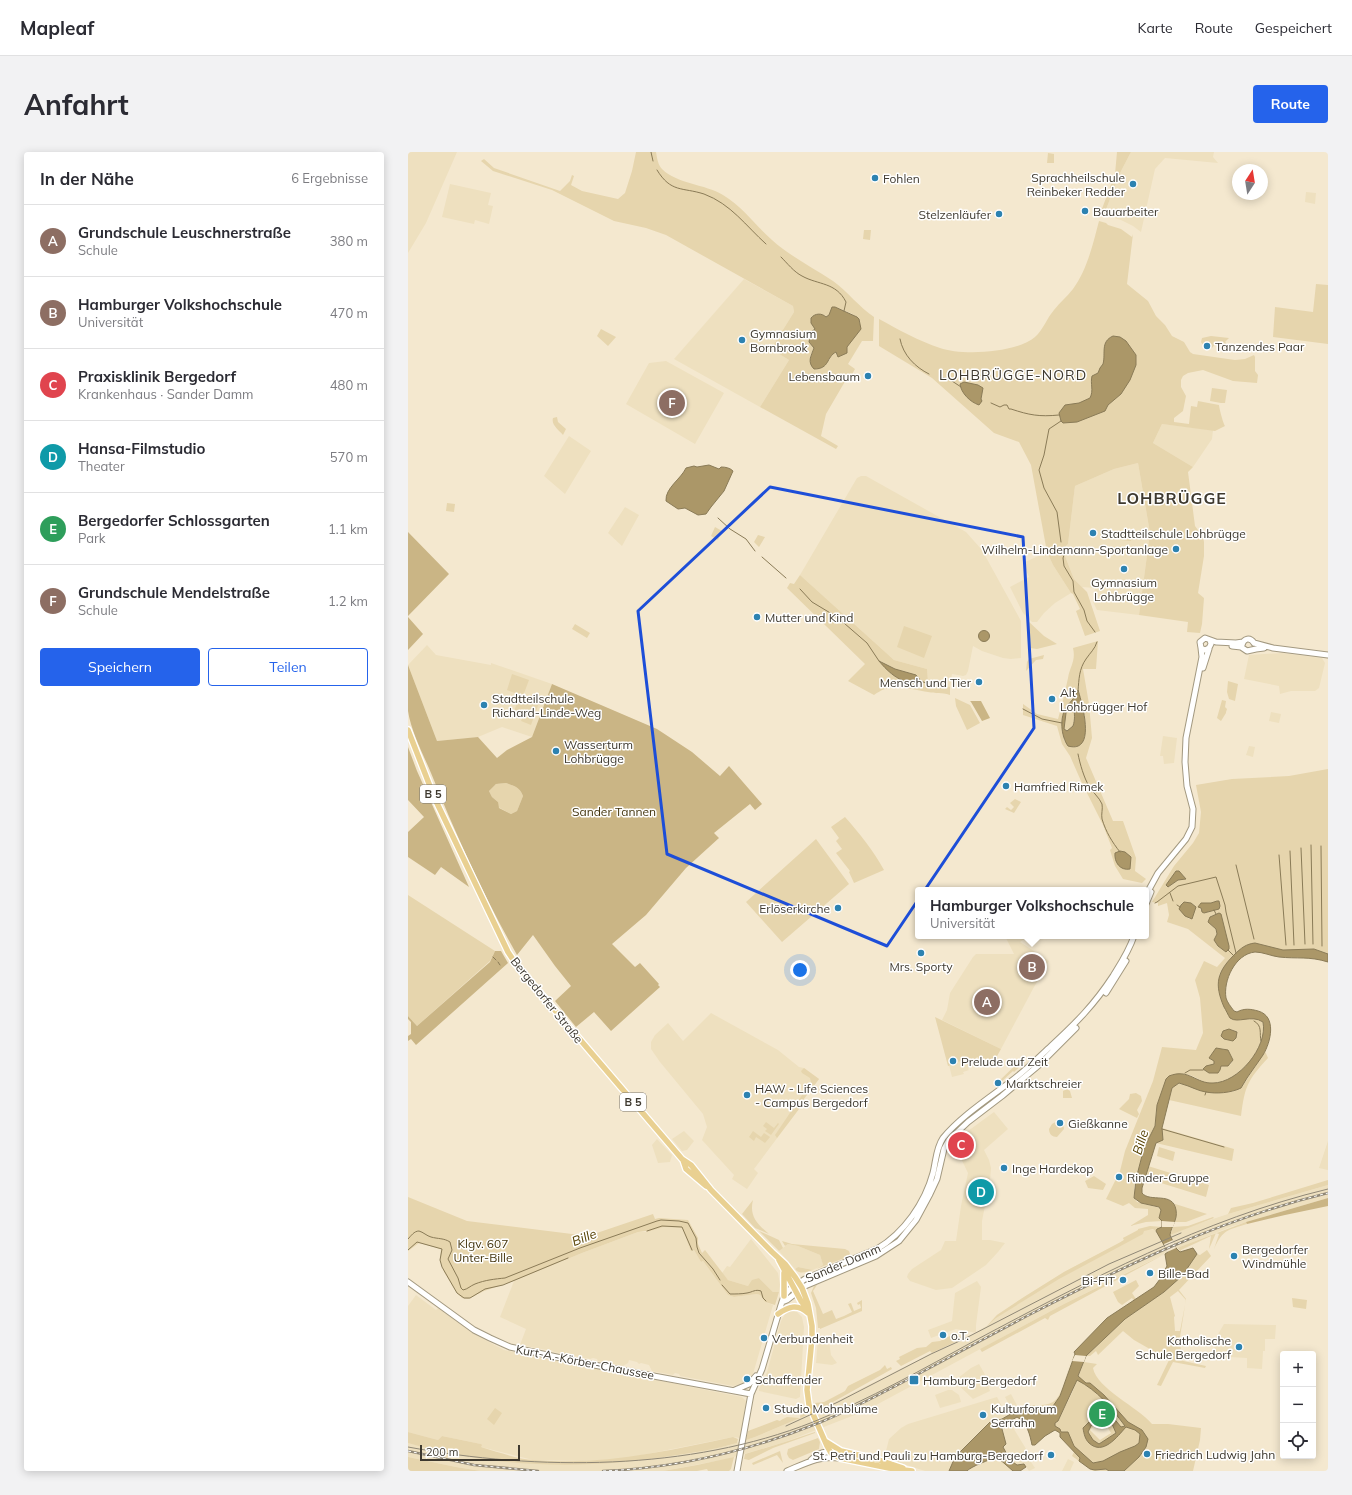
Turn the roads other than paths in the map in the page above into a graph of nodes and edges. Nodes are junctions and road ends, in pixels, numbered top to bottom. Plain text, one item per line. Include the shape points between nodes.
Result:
1 (1210, 640) junction
2 (1243, 642) junction
3 (1254, 643) junction
4 (1201, 648) junction
5 (1210, 648) junction
6 (1243, 648) junction
7 (1273, 648) junction
8 (1252, 650) junction
9 (1328, 655) edge
10 (408, 730) edge
11 (1185, 751) junction
12 (1150, 890) joint
13 (1149, 894) edge
14 (1133, 939) edge
15 (1136, 939) edge
16 (1037, 1063) junction
17 (964, 1122) junction
18 (778, 1259) junction
19 (784, 1271) junction
20 (408, 1282) edge
21 (796, 1284) junction
22 (802, 1288) junction
23 (796, 1291) junction
24 (784, 1296) junction
25 (782, 1302) junction
26 (810, 1313) junction
27 (778, 1314) junction
28 (762, 1369) junction
29 (732, 1391) junction
30 (751, 1394) junction
31 (828, 1449) junction
32 (840, 1458) junction
33 (812, 1461) junction
34 (737, 1471) edge
35 (787, 1471) edge
36 (912, 1471) edge

1 - 2 main road via 1223,643
1 - 4 main road via 1202,639 1199,643
1 - 5 main road
2 - 3 main road via 1249,639
2 - 6 main road
3 - 7 main road
3 - 8 main road
4 - 5 main road
4 - 11 main road via 1202,657
5 - 6 main road
5 - 11 main road via 1203,665
6 - 8 main road via 1247,651
7 - 8 main road
7 - 9 main road
10 - 18 main road, Bergedorfer Straße / B 5 via 435,799 511,957 682,1159
11 - 12 main road via 1187,786 1193,809 1192,827 1186,839 1164,864
12 - 13 main road
14 - 16 main road via 1123,961 1091,1007
15 - 16 main road via 1125,964 1103,997 1066,1039
16 - 17 main road
17 - 21 main road, Sander Damm via 941,1142 929,1185 912,1217 899,1232 877,1249
17 - 22 main road, Sander Damm via 946,1144 930,1194 916,1220 899,1241 876,1256
18 - 19 main road, Bergedorfer Straße / B 5
18 - 21 main road, Bergedorfer Straße / B 5 via 785,1264
19 - 21 main road, Bergedorfer Straße / B 5
19 - 24 main road
20 - 29 main road, Kurt-A.-Körber-Chaussee via 474,1330 510,1347
21 - 22 main road, Bergedorfer Straße / B 5
21 - 23 main road, Bergedorfer Straße / B 5
21 - 24 main road, Sander Damm
22 - 23 main road, Sander Damm
22 - 26 main road, Bergedorfer Straße / B 5
23 - 25 main road, Sander Damm
23 - 26 main road, Bergedorfer Straße / B 5
24 - 25 main road, Sander Damm
25 - 27 main road, Sander Damm
26 - 27 main road via 795,1307
26 - 31 main road, Bergedorfer Straße / B 5 via 812,1338 808,1398
27 - 28 main road, Sander Damm
28 - 29 main road via 749,1384
28 - 30 main road, Sander Damm
29 - 30 main road, Kurt-A.-Körber-Chaussee
30 - 34 main road, Sander Damm
31 - 32 main road, Bergedorfer Straße / B 5
31 - 33 main road
31 - 36 main road, Bergedorfer Straße / B 5 via 876,1459
32 - 33 main road via 829,1457
32 - 36 main road, Bergedorfer Straße / B 5
33 - 35 main road

